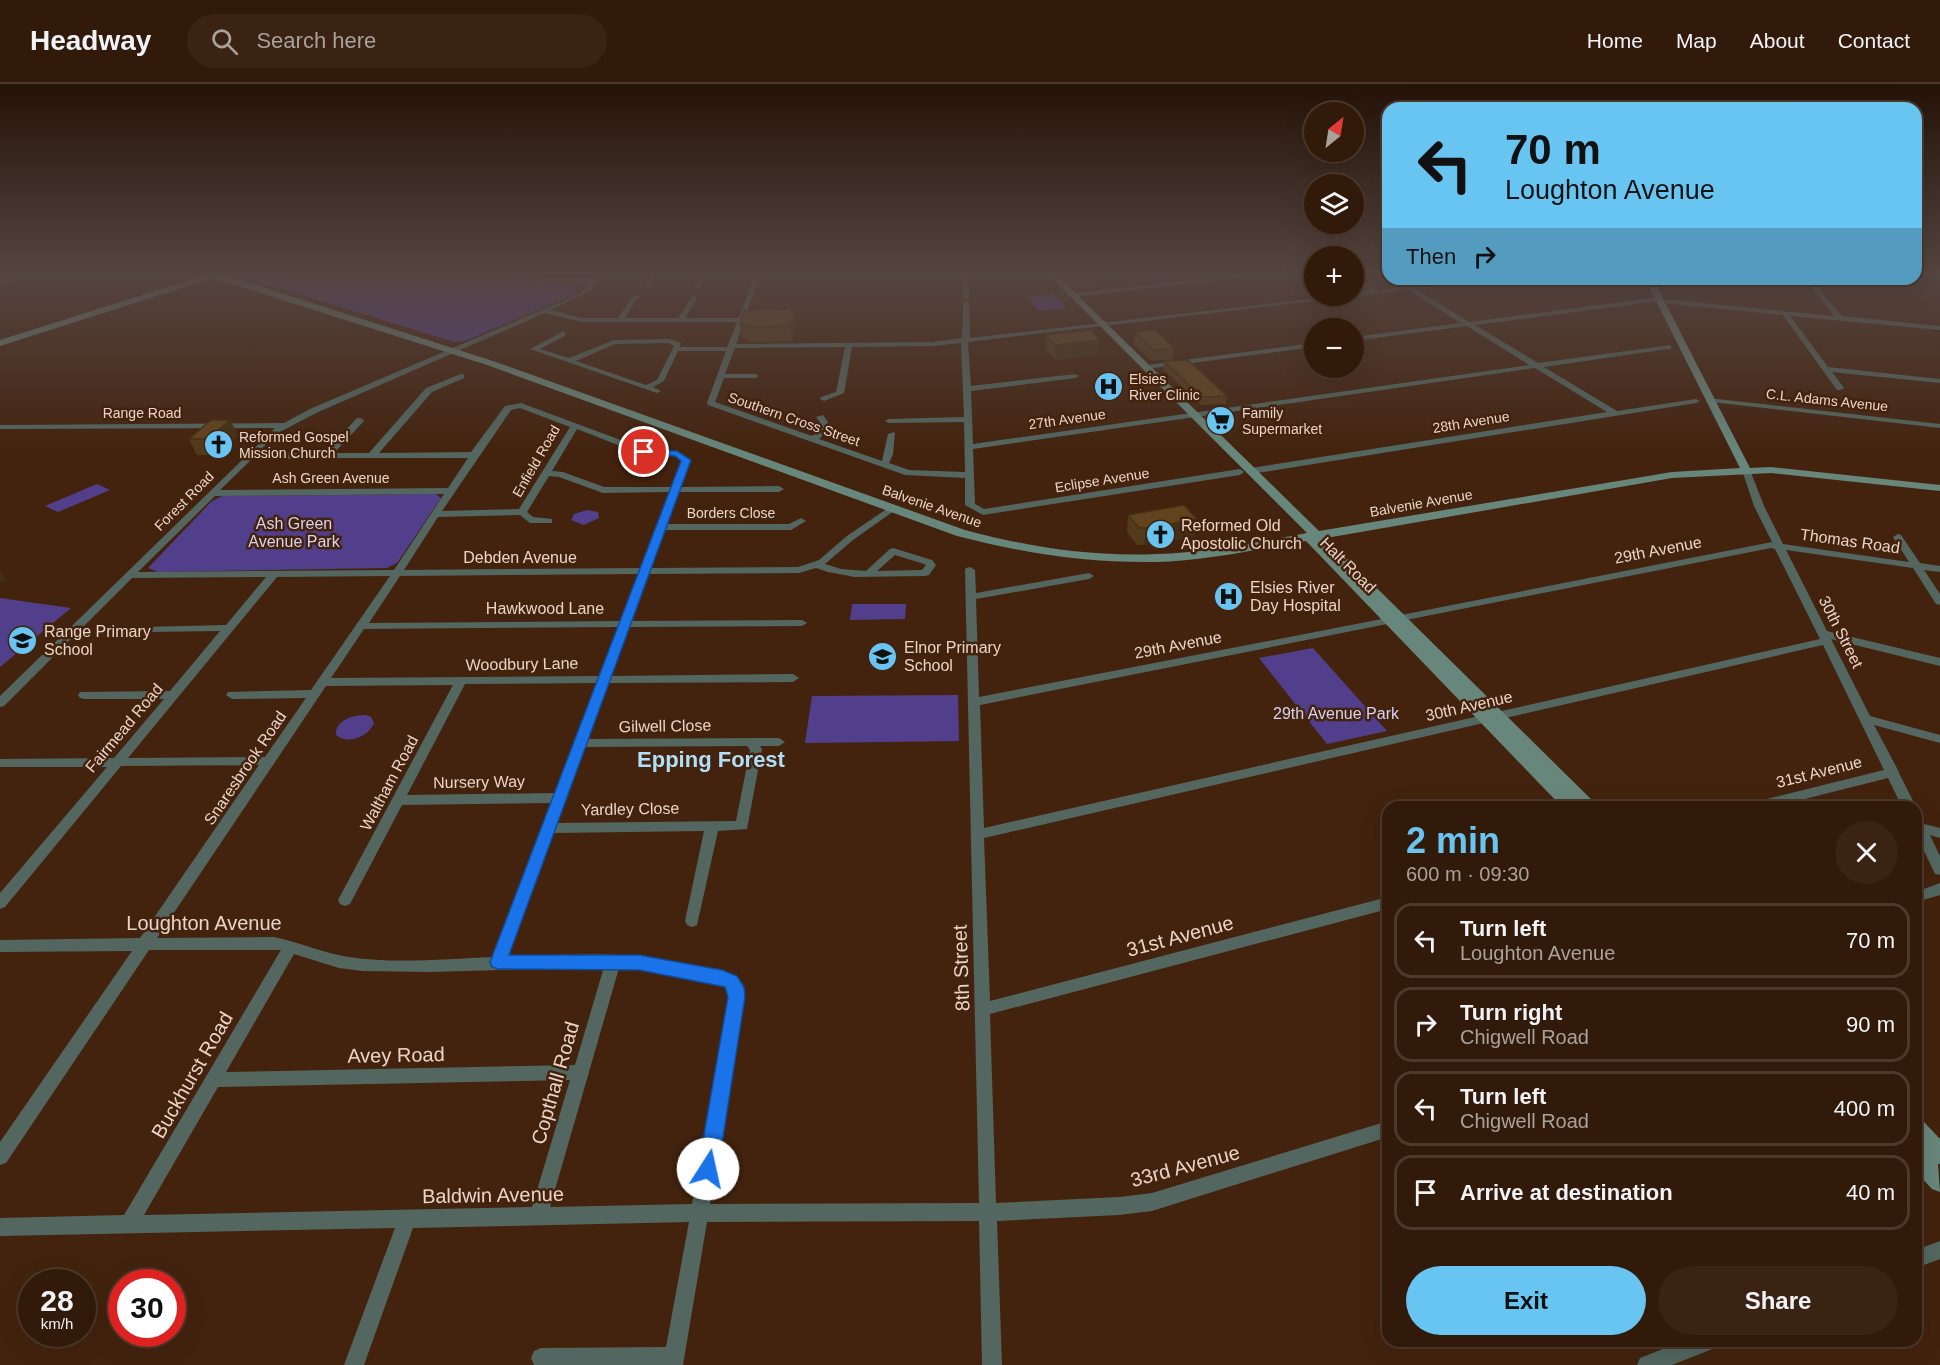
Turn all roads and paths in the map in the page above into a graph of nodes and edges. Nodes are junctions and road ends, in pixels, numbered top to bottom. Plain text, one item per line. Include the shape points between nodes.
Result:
1 (31, 334) edge
2 (399, 334) edge
3 (493, 334) edge
4 (562, 334) dead end
5 (736, 334) edge
6 (965, 334) edge
7 (1025, 334) edge
8 (1108, 334) edge
9 (1109, 334) edge
10 (1393, 334) edge
11 (1484, 334) edge
12 (1678, 334) edge
13 (1800, 334) edge
14 (1364, 338) edge
15 (965, 340) junction
16 (0, 344) edge
17 (849, 346) junction
18 (1304, 346) edge
19 (1668, 347) dead end
20 (730, 348) junction
21 (675, 349) junction
22 (453, 351) junction
23 (569, 361) junction
24 (1536, 365) junction
25 (1146, 367) junction
26 (1826, 369) junction
27 (460, 376) dead end
28 (720, 376) junction
29 (755, 376) dead end
30 (1075, 376) dead end
31 (1940, 381) edge
32 (647, 387) junction
33 (1839, 388) dead end
34 (968, 389) junction
35 (657, 391) dead end
36 (824, 399) dead end
37 (1696, 400) dead end
38 (1711, 400) junction
39 (1614, 413) junction
40 (1189, 415) junction
41 (820, 417) dead end
42 (968, 419) junction
43 (360, 420) dead end
44 (889, 421) dead end
45 (284, 425) junction
46 (574, 426) junction
47 (1940, 426) edge
48 (0, 427) edge
49 (892, 434) dead end
50 (812, 440) junction
51 (969, 447) junction
52 (372, 455) junction
53 (474, 455) junction
54 (249, 456) junction
55 (326, 456) junction
56 (884, 465) junction
57 (1746, 470) junction
58 (1246, 471) junction
59 (546, 473) junction
60 (968, 475) junction
61 (1940, 488) edge
62 (675, 489) junction
63 (779, 489) dead end
64 (451, 491) junction
65 (212, 493) junction
66 (891, 509) junction
67 (522, 512) junction
68 (436, 514) junction
69 (549, 521) dead end
70 (801, 521) dead end
71 (661, 527) junction
72 (1312, 536) junction
73 (1898, 537) dead end
74 (1781, 547) junction
75 (818, 565) junction
76 (1916, 565) junction
77 (1940, 569) edge
78 (970, 570) dead end
79 (645, 571) junction
80 (870, 572) junction
81 (397, 573) junction
82 (274, 574) junction
83 (128, 575) junction
84 (1089, 576) dead end
85 (971, 597) junction
86 (1940, 602) edge
87 (1401, 618) junction
88 (1387, 621) junction
89 (802, 622) dead end
90 (625, 624) junction
91 (361, 626) junction
92 (228, 628) junction
93 (146, 629) dead end
94 (1825, 638) junction
95 (1940, 662) edge
96 (793, 678) dead end
97 (604, 680) junction
98 (461, 681) junction
99 (323, 682) junction
100 (315, 694) junction
101 (84, 695) dead end
102 (173, 695) junction
103 (232, 696) dead end
104 (975, 702) junction
105 (0, 703) edge
106 (1498, 716) junction
107 (1484, 719) junction
108 (1866, 719) junction
109 (1940, 739) edge
110 (750, 741) junction
111 (779, 742) dead end
112 (580, 743) junction
113 (269, 761) junction
114 (117, 762) junction
115 (0, 763) edge
116 (1893, 772) junction
117 (560, 798) junction
118 (398, 800) junction
119 (1566, 801) edge
120 (1585, 801) edge
121 (1779, 801) edge
122 (1906, 801) edge
123 (712, 826) junction
124 (1922, 826) edge
125 (548, 828) junction
126 (978, 834) junction
127 (1922, 834) edge
128 (1940, 834) edge
129 (1940, 870) edge
130 (1940, 889) edge
131 (1922, 895) edge
132 (345, 900) dead end
133 (0, 903) edge
134 (1382, 905) edge
135 (692, 921) dead end
136 (144, 945) junction
137 (0, 946) edge
138 (291, 946) junction
139 (498, 962) junction
140 (613, 962) junction
141 (984, 1009) junction
142 (580, 1072) junction
143 (213, 1080) junction
144 (1382, 1131) edge
145 (1922, 1135) edge
146 (1940, 1154) edge
147 (0, 1157) edge
148 (1922, 1162) edge
149 (1940, 1181) edge
150 (988, 1212) junction
151 (700, 1213) junction
152 (538, 1217) junction
153 (407, 1219) junction
154 (129, 1224) junction
155 (0, 1227) edge
156 (1940, 1250) edge
157 (1922, 1257) edge
158 (1693, 1347) edge
159 (541, 1358) dead end
160 (674, 1361) edge
161 (354, 1365) edge
162 (992, 1365) edge
163 (1647, 1365) edge

1 - 16 street
2 - 22 street, Balvenie Avenue
3 - 22 street, Forest Road
4 - 23 street via 534,349
5 - 20 street, Southern Cross Street
6 - 15 street
7 - 15 street
8 - 40 street, Halt Road
9 - 25 street, Halt Road
10 - 14 street
11 - 24 street
12 - 38 street
13 - 26 street
15 - 17 street
15 - 34 street
17 - 20 street
17 - 36 street via 840,393
18 - 25 street
19 - 24 street, 27th Avenue
20 - 21 street
20 - 28 street, Southern Cross Street
21 - 23 street via 678,345 670,341 614,342
21 - 32 street via 660,381
22 - 45 street, Forest Road
22 - 66 street, Balvenie Avenue
23 - 32 street
24 - 39 street
24 - 40 street, 27th Avenue
25 - 40 street, Halt Road
26 - 31 street
26 - 33 street
27 - 52 street via 429,390
28 - 29 street
28 - 50 street, Southern Cross Street via 711,399 715,406
30 - 34 street
32 - 35 street
34 - 42 street
37 - 39 street, 28th Avenue
38 - 47 street, C.L. Adams Avenue
38 - 57 street
39 - 58 street, 28th Avenue
40 - 51 street, 27th Avenue
40 - 58 street, Halt Road
41 - 50 street via 824,422 820,434
42 - 44 street
42 - 51 street
43 - 55 street
45 - 48 street, Range Road
45 - 54 street, Forest Road
46 - 53 street, Snaresbrook Road via 521,405 508,408
46 - 59 street, Enfield Road
46 - 62 street via 644,452 683,456 686,460
49 - 56 street
50 - 56 street, Southern Cross Street
51 - 60 street
52 - 53 street
52 - 55 street
53 - 64 street, Snaresbrook Road
54 - 55 street
54 - 65 street, Forest Road
56 - 60 street, Southern Cross Street via 916,474
57 - 61 street, Balvenie Avenue
57 - 72 street, Balvenie Avenue via 1672,475
57 - 74 street, 30th Street via 1755,498
58 - 60 street, Eclipse Avenue via 982,512 970,505
58 - 72 street, Halt Road
59 - 62 street via 560,474 603,490
59 - 67 street, Enfield Road
62 - 63 street
62 - 71 street
64 - 65 street, Ash Green Avenue
64 - 68 street, Snaresbrook Road
65 - 83 street, Forest Road
66 - 72 street, Balvenie Avenue via 1002,544 1091,557 1200,554
66 - 75 street, Debden Avenue
67 - 68 street, Enfield Road
67 - 69 street, Enfield Road via 530,520
68 - 81 street, Snaresbrook Road
70 - 71 street, Borders Close via 791,527
71 - 79 street
72 - 87 street, Halt Road
72 - 88 street, Halt Road
73 - 76 street, Thomas Road
74 - 76 street, Thomas Road
74 - 87 street, 29th Avenue via 1771,545
74 - 94 street, 30th Street
75 - 79 street, Debden Avenue via 799,570
75 - 80 street via 836,572
76 - 77 street, Thomas Road
76 - 86 street, Thomas Road
78 - 85 street, 8th Street
79 - 81 street, Debden Avenue
79 - 90 street
80 - 80 street via 925,573 931,565 893,551
81 - 82 street, Debden Avenue
81 - 91 street, Snaresbrook Road
82 - 83 street, Debden Avenue
82 - 92 street, Fairmead Road
83 - 105 street, Forest Road
84 - 85 street
85 - 104 street, 8th Street
87 - 106 street, Halt Road
88 - 104 street, 29th Avenue
88 - 107 street, Halt Road
89 - 90 street, Hawkwood Lane
90 - 91 street, Hawkwood Lane
90 - 97 street
91 - 99 street, Snaresbrook Road
92 - 93 street
92 - 102 street, Fairmead Road
94 - 95 street
94 - 106 street, 30th Avenue
94 - 108 street, 30th Street
96 - 97 street, Woodbury Lane
97 - 98 street, Woodbury Lane
97 - 112 street
98 - 99 street, Woodbury Lane
98 - 118 street, Waltham Road
99 - 100 street, Snaresbrook Road
100 - 103 street
100 - 113 street, Snaresbrook Road
101 - 102 street
102 - 114 street, Fairmead Road
104 - 126 street, 8th Street
106 - 107 street, 30th Avenue
106 - 120 street, Halt Road
107 - 119 street, Halt Road
107 - 126 street, 30th Avenue
108 - 109 street
108 - 116 street, 30th Street
110 - 111 street, Gilwell Close
110 - 112 street, Gilwell Close
110 - 123 street, Yardley Close via 756,749 742,826
112 - 117 street
113 - 114 street
113 - 136 street, Snaresbrook Road
114 - 115 street
114 - 133 street, Fairmead Road
116 - 121 street, 31st Avenue
116 - 122 street, 30th Street
117 - 118 street, Nursery Way
117 - 125 street
118 - 132 street, Waltham Road
123 - 125 street, Yardley Close
123 - 135 street
124 - 128 street
125 - 139 street
126 - 141 street, 8th Street
127 - 129 street
130 - 131 street
134 - 141 street, 31st Avenue
136 - 137 street, Loughton Avenue
136 - 138 street, Loughton Avenue
136 - 147 street, Snaresbrook Road
138 - 139 street, Loughton Avenue via 360,966
138 - 143 street, Buckhurst Road
139 - 140 street, Loughton Avenue
140 - 142 street, Copthall Road
140 - 151 street, Loughton Avenue via 722,977 736,987
141 - 150 street, 8th Street
142 - 143 street, Avey Road
142 - 152 street, Copthall Road
143 - 154 street, Buckhurst Road
144 - 150 street, 33rd Avenue via 1152,1202
145 - 146 street
148 - 149 street
150 - 151 street, Baldwin Avenue
150 - 162 street, 8th Street
151 - 152 street, Baldwin Avenue
151 - 160 street, Loughton Avenue
152 - 153 street, Baldwin Avenue
153 - 154 street, Baldwin Avenue
153 - 161 street
154 - 155 street, Baldwin Avenue
156 - 157 street
158 - 163 street
159 - 160 street

